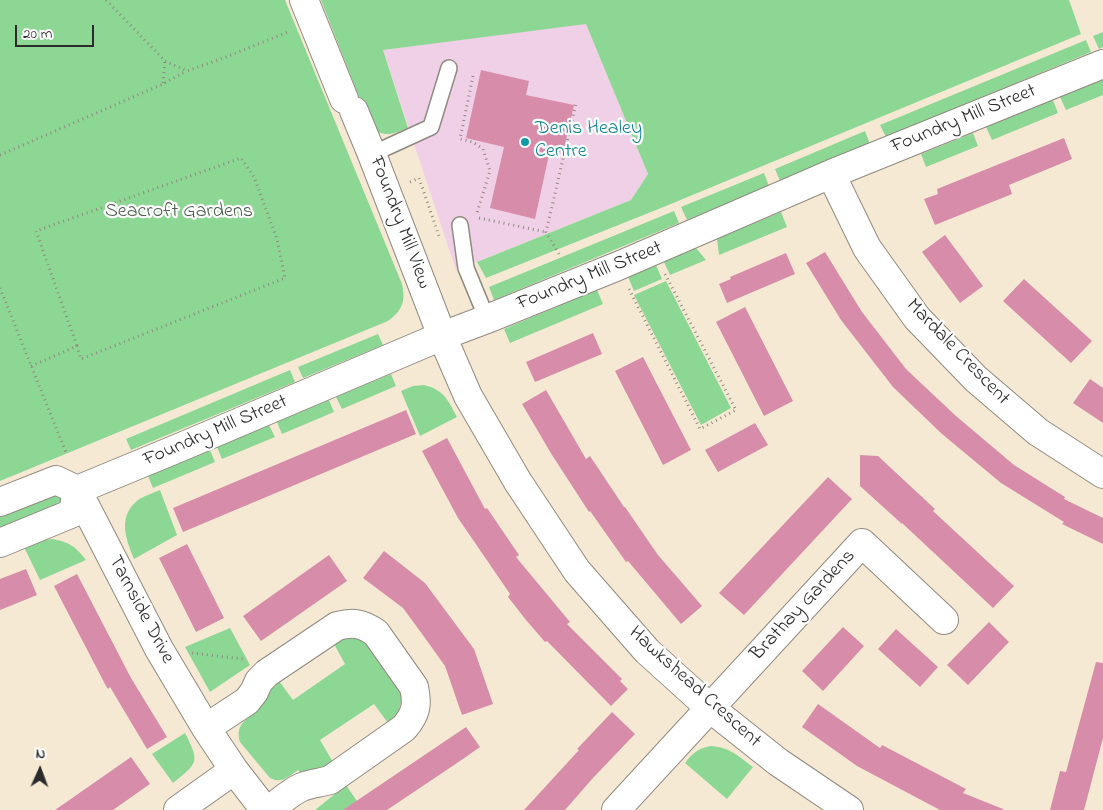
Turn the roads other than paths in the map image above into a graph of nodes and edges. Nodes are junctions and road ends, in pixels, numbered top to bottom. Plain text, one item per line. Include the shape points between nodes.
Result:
1 (308, 12) edge
2 (1103, 64) edge
3 (449, 68) dead end
4 (374, 157) junction
5 (831, 174) junction
6 (460, 225) dead end
7 (487, 319) junction
8 (442, 336) junction
9 (1103, 474) edge
10 (77, 490) junction
11 (0, 502) edge
12 (0, 543) edge
13 (944, 620) dead end
14 (710, 708) junction
15 (206, 728) junction
16 (234, 770) junction
17 (178, 810) edge
18 (265, 810) edge
19 (269, 810) edge
20 (616, 810) edge
21 (849, 810) edge

1 - 4 street, Foundry Mill View
2 - 5 street, Foundry Mill Street
3 - 4 lane via 431,128 382,149
4 - 8 street, Foundry Mill View
5 - 7 street, Foundry Mill Street
5 - 9 street, Mardale Crescent via 867,248 917,318 976,379 1038,432
6 - 7 lane via 466,268
7 - 8 street, Foundry Mill Street
8 - 10 street, Foundry Mill Street
8 - 14 street, Hawkshead Crescent via 468,396 518,482 577,571 647,651
10 - 11 street via 56,480
10 - 12 street via 73,512
10 - 15 street, Tarnside Drive via 159,649
13 - 14 street, Brathay Gardens via 862,543
14 - 20 street
14 - 21 street, Hawkshead Crescent via 778,762
15 - 16 street, Tarnside Drive
15 - 19 street via 247,701 268,673 337,626 358,624 376,633 414,687 416,709 412,719 341,773 330,780 300,788
16 - 17 street
16 - 18 street, Tarnside Drive

